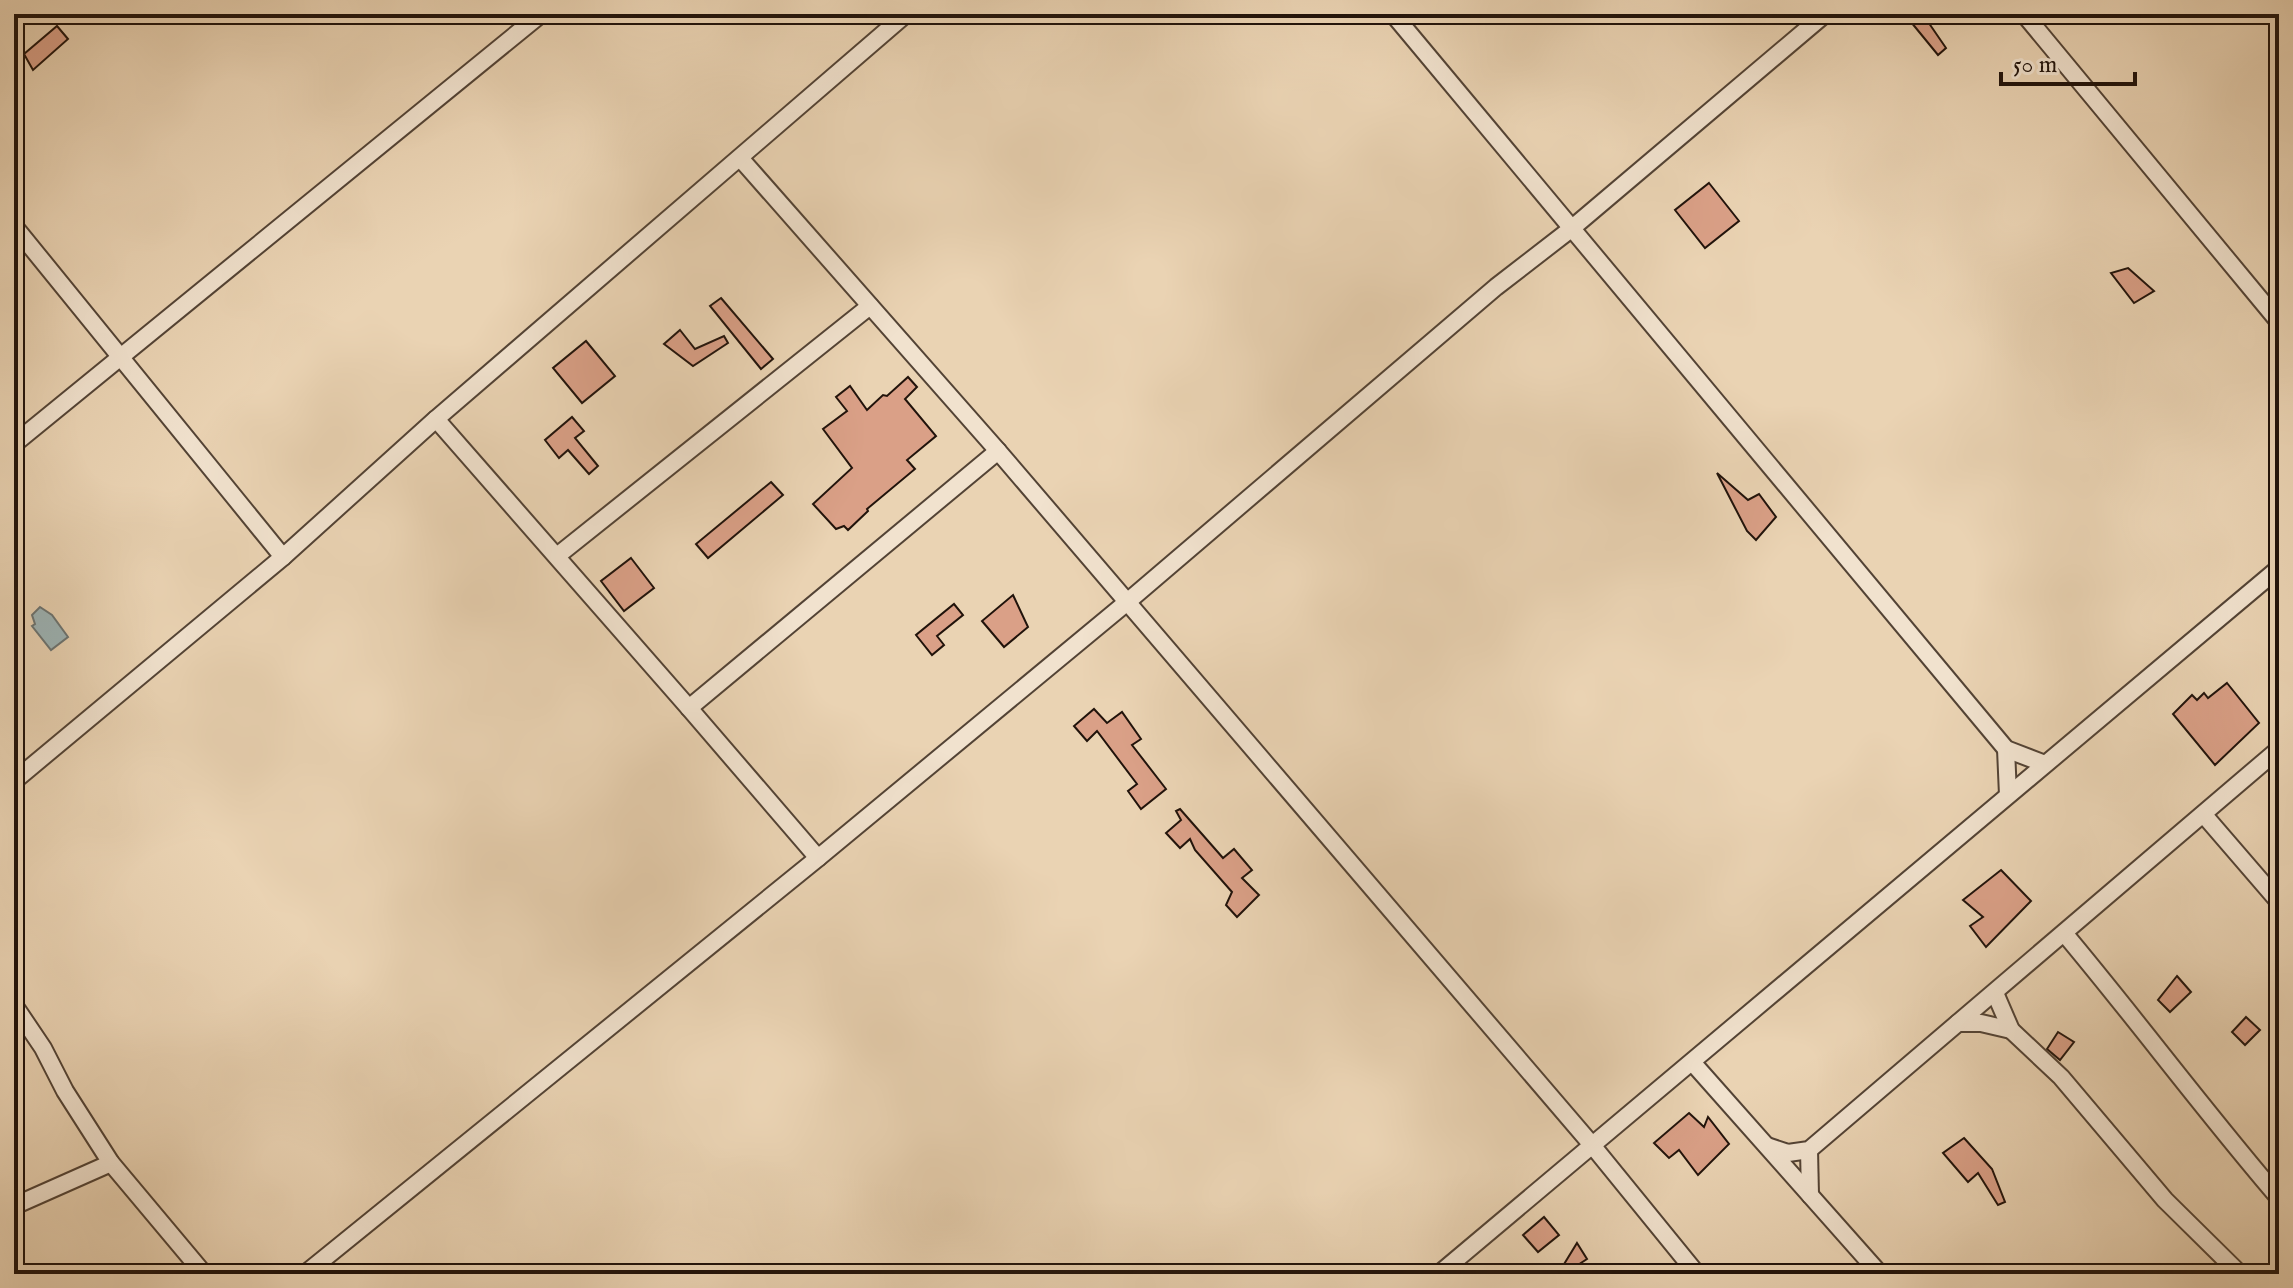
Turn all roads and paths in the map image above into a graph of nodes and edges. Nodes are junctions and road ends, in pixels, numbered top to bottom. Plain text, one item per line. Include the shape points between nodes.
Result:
1 (541, 14) edge
2 (906, 14) edge
3 (1393, 14) edge
4 (1825, 14) edge
5 (2024, 14) edge
6 (740, 158) junction
7 (14, 226) edge
8 (1571, 229) junction
9 (870, 306) junction
10 (2279, 322) edge
11 (121, 358) junction
12 (436, 419) junction
13 (14, 444) edge
14 (998, 451) junction
15 (557, 556) junction
16 (283, 557) junction
17 (2279, 568) edge
18 (1126, 603) junction
19 (689, 708) junction
20 (2006, 749) junction
21 (2279, 749) edge
22 (2045, 764) junction
23 (14, 781) edge
24 (2008, 795) junction
25 (2204, 815) junction
26 (818, 858) junction
27 (2279, 902) edge
28 (2064, 933) junction
29 (1995, 993) junction
30 (14, 1005) edge
31 (1958, 1023) junction
32 (2011, 1030) junction
33 (1692, 1062) junction
34 (1592, 1145) junction
35 (1767, 1146) junction
36 (1809, 1150) junction
37 (111, 1163) junction
38 (1810, 1195) junction
39 (2279, 1198) edge
40 (14, 1206) edge
41 (204, 1274) edge
42 (305, 1274) edge
43 (1439, 1274) edge
44 (1697, 1274) edge
45 (1880, 1274) edge
46 (2240, 1274) edge

1 - 11 street
2 - 6 street
3 - 8 street
4 - 8 street
5 - 10 street
6 - 9 street
6 - 12 street
7 - 11 street
8 - 18 street
8 - 20 street
9 - 14 street
9 - 15 street
11 - 13 street
11 - 16 street
12 - 15 street
12 - 16 street
14 - 18 street
14 - 19 street
15 - 19 street
16 - 23 street
17 - 22 street
18 - 26 street
18 - 34 street
19 - 26 street
20 - 22 street
20 - 24 street
21 - 25 street
22 - 24 street
24 - 33 street
25 - 27 street
25 - 28 street
26 - 42 street
28 - 29 street
28 - 39 street
29 - 31 street
29 - 32 street
30 - 37 street
31 - 32 street
31 - 36 street
32 - 46 street via 2061,1077 2165,1200
33 - 34 street
33 - 35 street
34 - 43 street
34 - 44 street
35 - 36 street via 1788,1153
35 - 38 street
36 - 38 street
37 - 40 street
37 - 41 street
38 - 45 street

